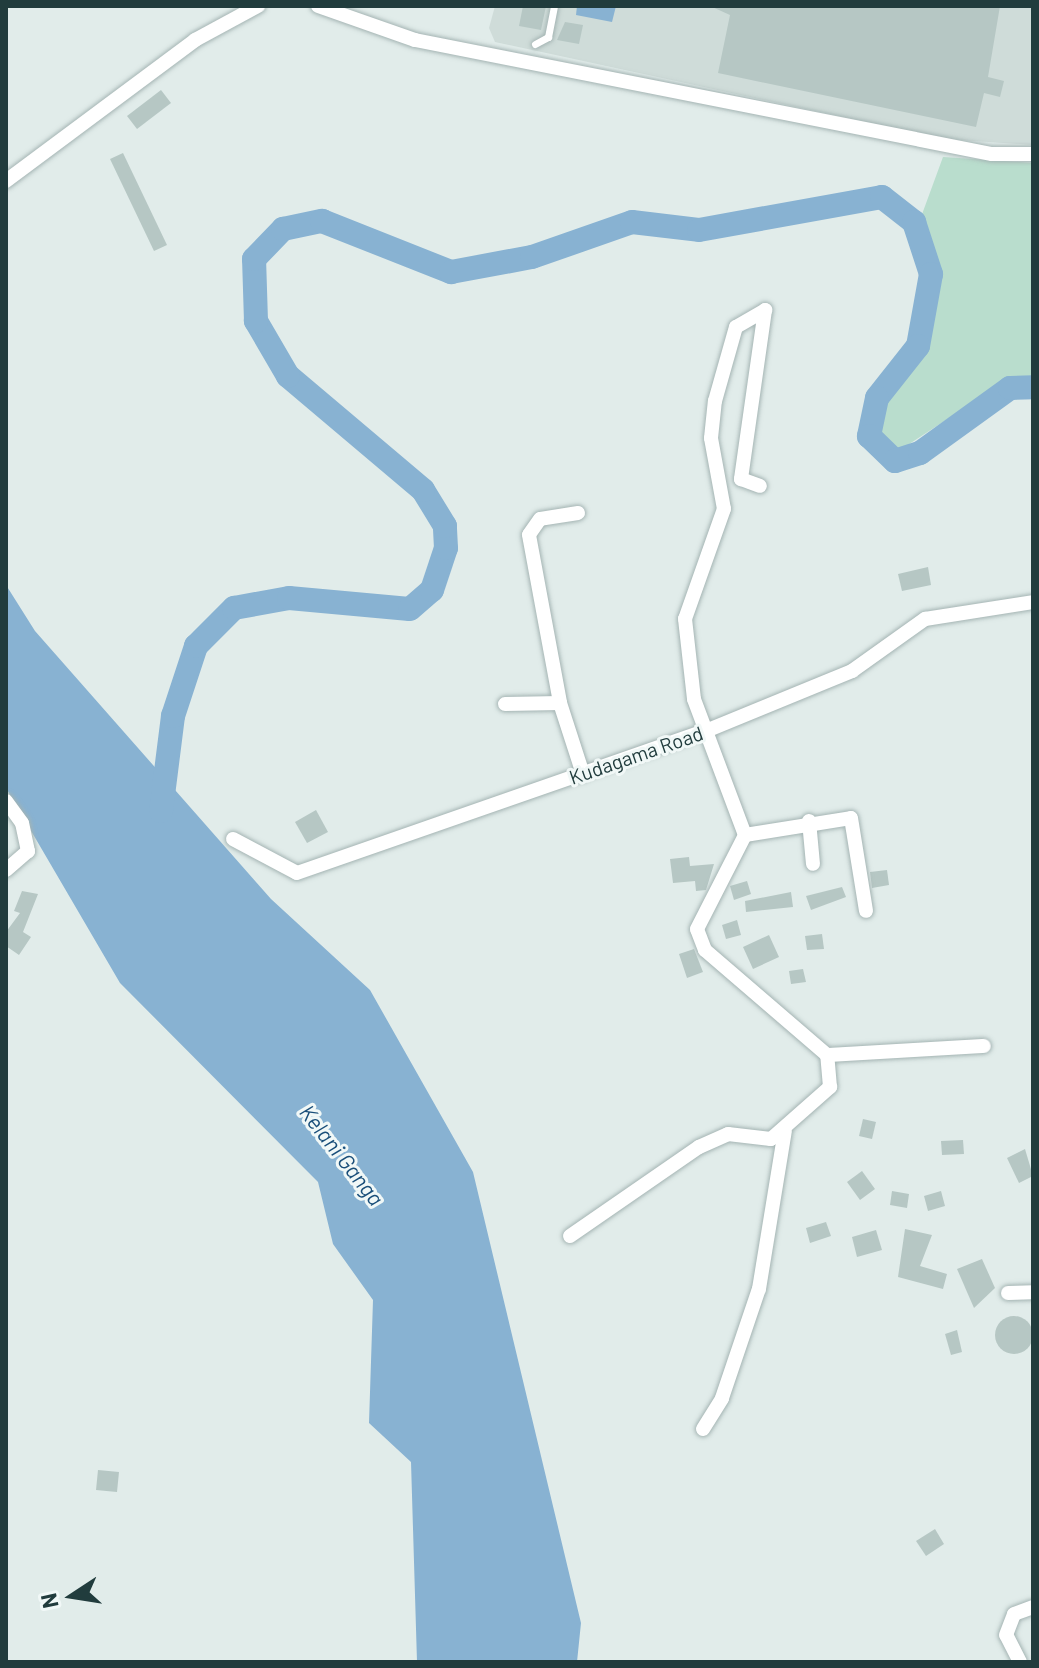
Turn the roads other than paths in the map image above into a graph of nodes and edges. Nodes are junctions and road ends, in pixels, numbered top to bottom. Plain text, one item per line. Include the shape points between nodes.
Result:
1 (258, 6) edge
2 (318, 6) edge
3 (554, 6) edge
4 (535, 44) dead end
5 (1033, 154) edge
6 (6, 181) edge
7 (760, 486) dead end
8 (578, 513) dead end
9 (1033, 602) edge
10 (560, 703) junction
11 (505, 704) dead end
12 (708, 730) junction
13 (583, 774) junction
14 (6, 801) edge
15 (809, 821) junction
16 (745, 835) junction
17 (233, 839) dead end
18 (813, 864) dead end
19 (6, 870) edge
20 (866, 911) dead end
21 (984, 1046) dead end
22 (827, 1055) junction
23 (785, 1131) junction
24 (570, 1236) dead end
25 (1033, 1292) edge
26 (1008, 1293) dead end
27 (703, 1429) dead end
28 (1033, 1607) edge
29 (1020, 1662) edge

1 - 6 street via 195,40
2 - 5 street via 415,40 992,154
3 - 4 lane via 548,37
7 - 12 street via 741,479 765,310 736,327 715,401 711,438 724,509 685,619 694,699
8 - 10 street via 540,519 529,535
9 - 12 street, Kudagama Road via 925,619 852,671
10 - 11 street
10 - 13 street
12 - 13 street, Kudagama Road
12 - 16 street
13 - 17 street, Kudagama Road via 297,873
14 - 19 street via 22,823 28,851
15 - 16 street
15 - 18 street
15 - 20 street via 851,818
16 - 22 street via 697,929 700,942
21 - 22 street
22 - 23 street via 830,1087
23 - 24 street via 771,1139 728,1134 699,1147
23 - 27 street via 759,1289 722,1398
25 - 26 street
28 - 29 street via 1014,1614 1006,1635

